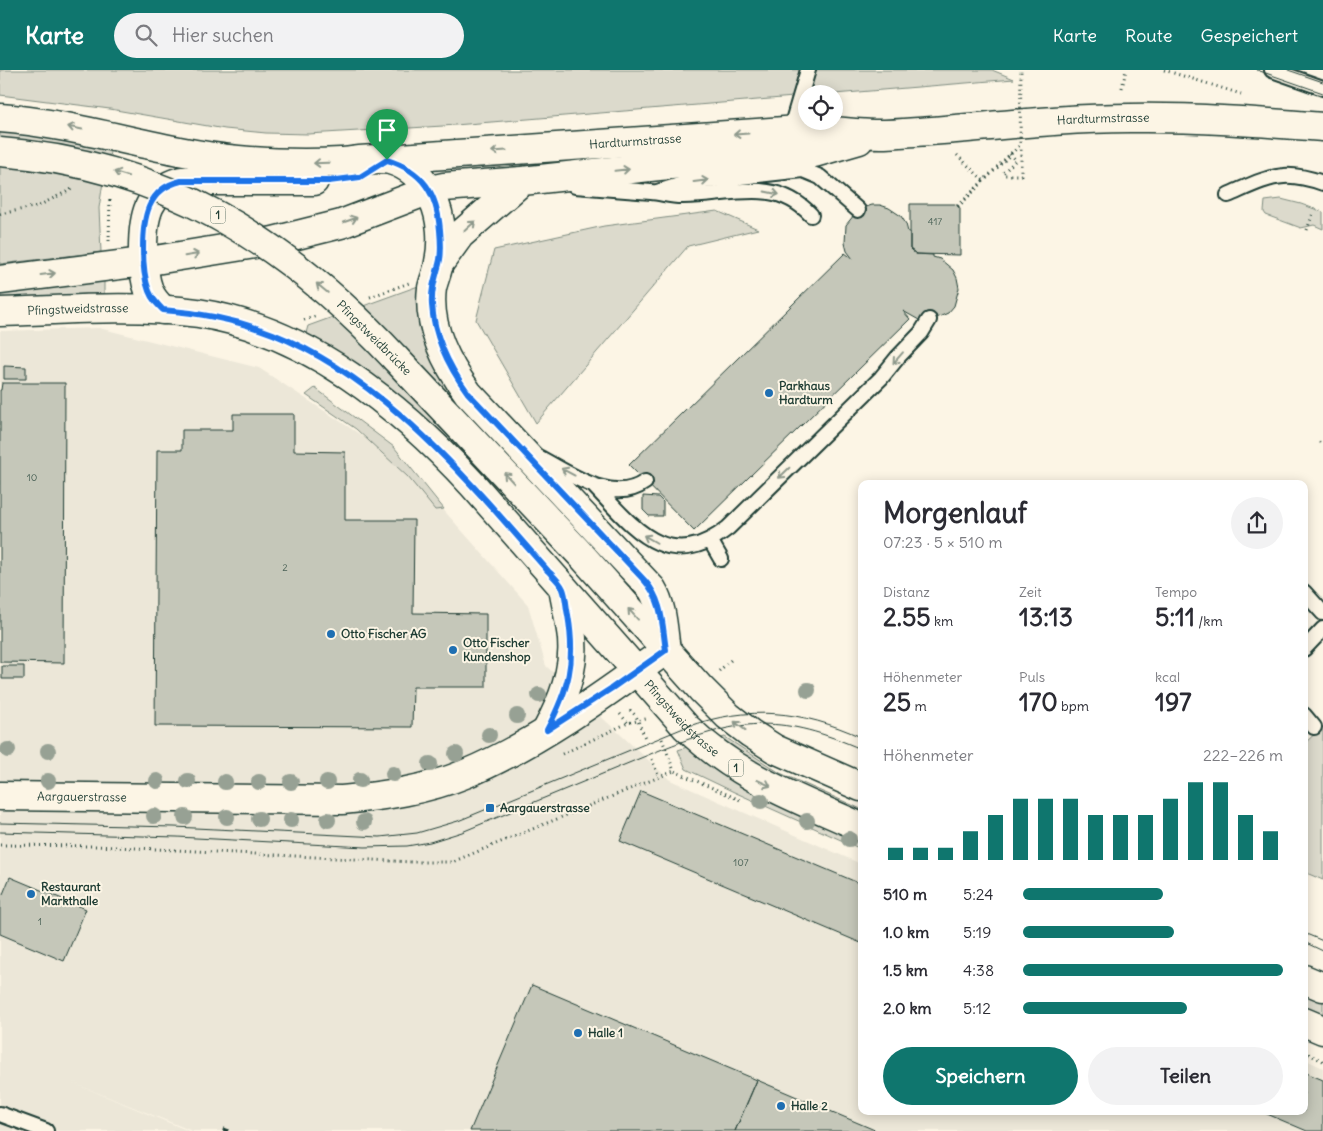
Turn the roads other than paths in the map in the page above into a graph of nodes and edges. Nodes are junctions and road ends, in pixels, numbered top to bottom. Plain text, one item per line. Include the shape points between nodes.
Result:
1 (808, 70) edge
2 (1272, 70) edge
3 (1279, 70) edge
4 (1305, 81) junction
5 (1323, 88) edge
6 (0, 118) edge
7 (1323, 127) edge
8 (790, 131) junction
9 (882, 134) junction
10 (0, 152) edge
11 (387, 160) junction
12 (522, 181) junction
13 (1323, 183) edge
14 (430, 190) junction
15 (654, 192) junction
16 (1228, 195) dead end
17 (858, 210) dead end
18 (811, 215) dead end
19 (143, 262) junction
20 (439, 264) junction
21 (0, 280) edge
22 (163, 310) junction
23 (0, 312) edge
24 (929, 320) dead end
25 (518, 446) junction
26 (645, 482) dead end
27 (595, 486) junction
28 (710, 540) junction
29 (721, 559) dead end
30 (563, 588) junction
31 (1308, 596) edge
32 (1323, 613) edge
33 (1323, 629) edge
34 (1308, 645) edge
35 (666, 650) junction
36 (637, 671) junction
37 (1308, 720) edge
38 (1314, 727) dead end
39 (547, 730) junction
40 (858, 786) edge
41 (0, 796) edge
42 (858, 826) edge
43 (1308, 981) edge
44 (1323, 987) edge
45 (1308, 1024) edge
46 (1323, 1030) edge
47 (0, 1114) edge
48 (46, 1131) edge

1 - 8 lane
2 - 4 lane
3 - 4 lane
4 - 5 lane
11 -> 6 main road, Hardturmstrasse via 292,163 233,159 173,150 63,126
7 - 9 main road, Hardturmstrasse via 1130,118
8 - 9 main road, Hardturmstrasse via 812,129
8 -> 11 main road, Hardturmstrasse
12 -> 9 main road, Hardturmstrasse via 814,152
35 -> 10 main road, Pfingstweidbrücke / 1, bridge via 396,358 302,271 252,234 173,192 113,172 49,158
11 - 14 main road via 412,171
11 - 19 main road via 353,178 304,182 173,182 159,191 148,208 143,234
12 - 14 main road, Hardturmstrasse
12 - 15 lane
20 -> 12 main road via 460,235
13 - 16 lane via 1284,176 1270,179 1247,194
19 -> 14 main road, Hardturmstrasse via 274,241 320,230
14 - 20 main road via 439,220
15 -> 17 lane via 686,183 803,170 820,177
15 -> 18 lane via 683,196 763,191 791,198
21 -> 19 main road, Hardturmstrasse
19 - 22 main road via 149,293
20 - 25 main road via 432,297 440,343 468,393
22 - 23 main road, Pfingstweidstrasse / 1
22 - 30 main road, Pfingstweidstrasse / 1 via 216,317 272,334 350,376 445,455
24 -> 28 lane via 881,378 728,528
27 -> 25 lane
25 - 35 main road via 652,589 660,608
26 - 27 lane via 626,490
28 -> 27 lane via 682,547 653,542
28 - 29 lane
30 - 36 main road, Pfingstweidstrasse / 1
30 - 39 main road via 572,639 570,668 560,706
31 - 32 lane
33 - 34 lane
35 - 36 main road, Aargauerstrasse
40 -> 35 main road, 1 via 786,754 750,733 718,706
36 - 39 main road, Aargauerstrasse
36 -> 42 main road, Pfingstweidstrasse / 1 via 686,727 728,762 763,783
37 - 38 lane
39 - 41 main road, Aargauerstrasse via 464,774 422,788 383,796 342,800
43 - 44 main road
45 - 46 main road
47 - 48 lane

